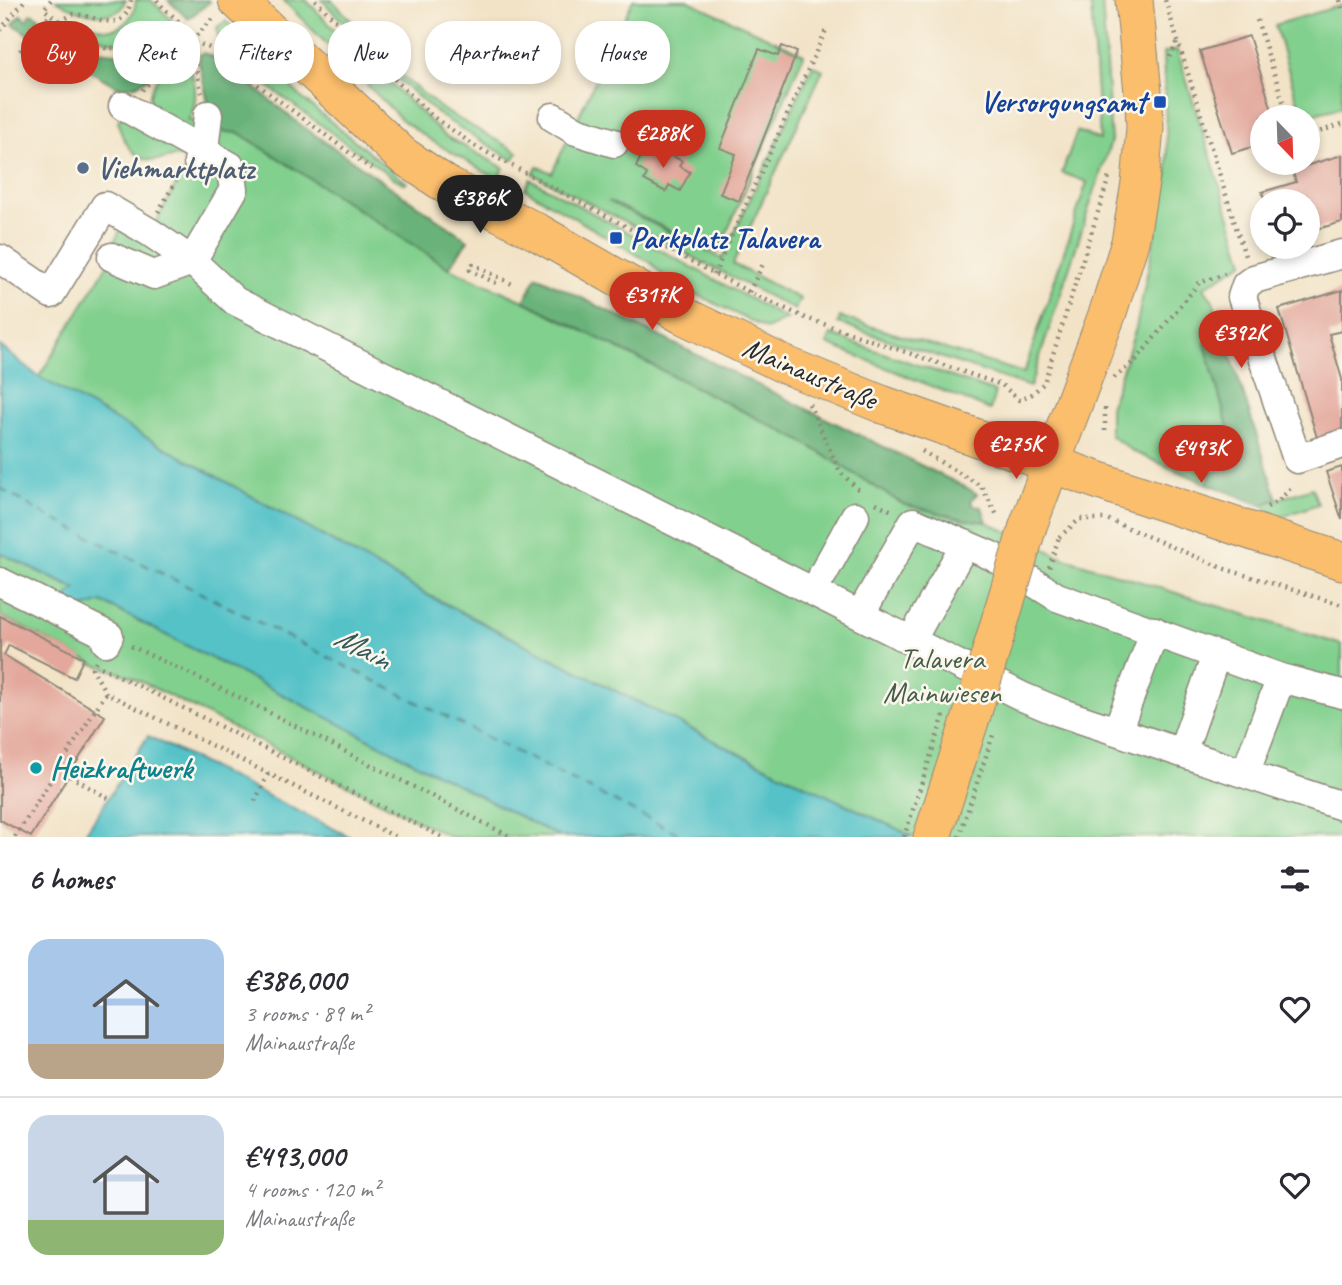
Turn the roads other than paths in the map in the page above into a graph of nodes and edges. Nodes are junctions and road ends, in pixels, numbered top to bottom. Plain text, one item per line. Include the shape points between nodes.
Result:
1 (1134, 0) edge
2 (227, 8) edge
3 (123, 106) road end
4 (208, 115) road end
5 (553, 117) dead end
6 (614, 143) dead end
7 (194, 161) junction
8 (1342, 254) edge
9 (112, 257) dead end
10 (0, 259) edge
11 (191, 261) junction
12 (1342, 444) edge
13 (1051, 463) junction
14 (855, 516) dead end
15 (965, 544) junction
16 (1342, 561) edge
17 (823, 574) dead end
18 (0, 582) edge
19 (860, 615) junction
20 (1155, 631) junction
21 (108, 639) road end
22 (911, 640) junction
23 (1216, 655) junction
24 (1281, 678) junction
25 (1342, 694) edge
26 (1117, 731) junction
27 (1182, 753) junction
28 (1245, 774) junction
29 (1342, 806) edge
30 (932, 837) edge

1 - 13 main road via 1145,128 1130,242
2 - 13 main road, Mainaustraße via 402,155 533,244 783,364 881,404
3 - 7 street
4 - 7 street
5 - 6 street via 576,131
7 - 11 street via 230,166 234,189
8 - 12 street via 1243,273 1242,292 1297,459
9 - 11 street via 154,275
10 - 11 street via 51,294 105,206
11 - 19 street via 235,302
13 - 16 main road, Mainaustraße
13 - 30 main road, bridge
14 - 17 street
15 - 19 street via 913,522
15 - 20 street via 1057,597
15 - 22 street
18 - 21 street
19 - 22 street
20 - 23 street
20 - 26 street
22 - 26 street via 1023,697
23 - 24 street
23 - 27 street
24 - 25 street
24 - 28 street
26 - 27 street
27 - 28 street
28 - 29 street

